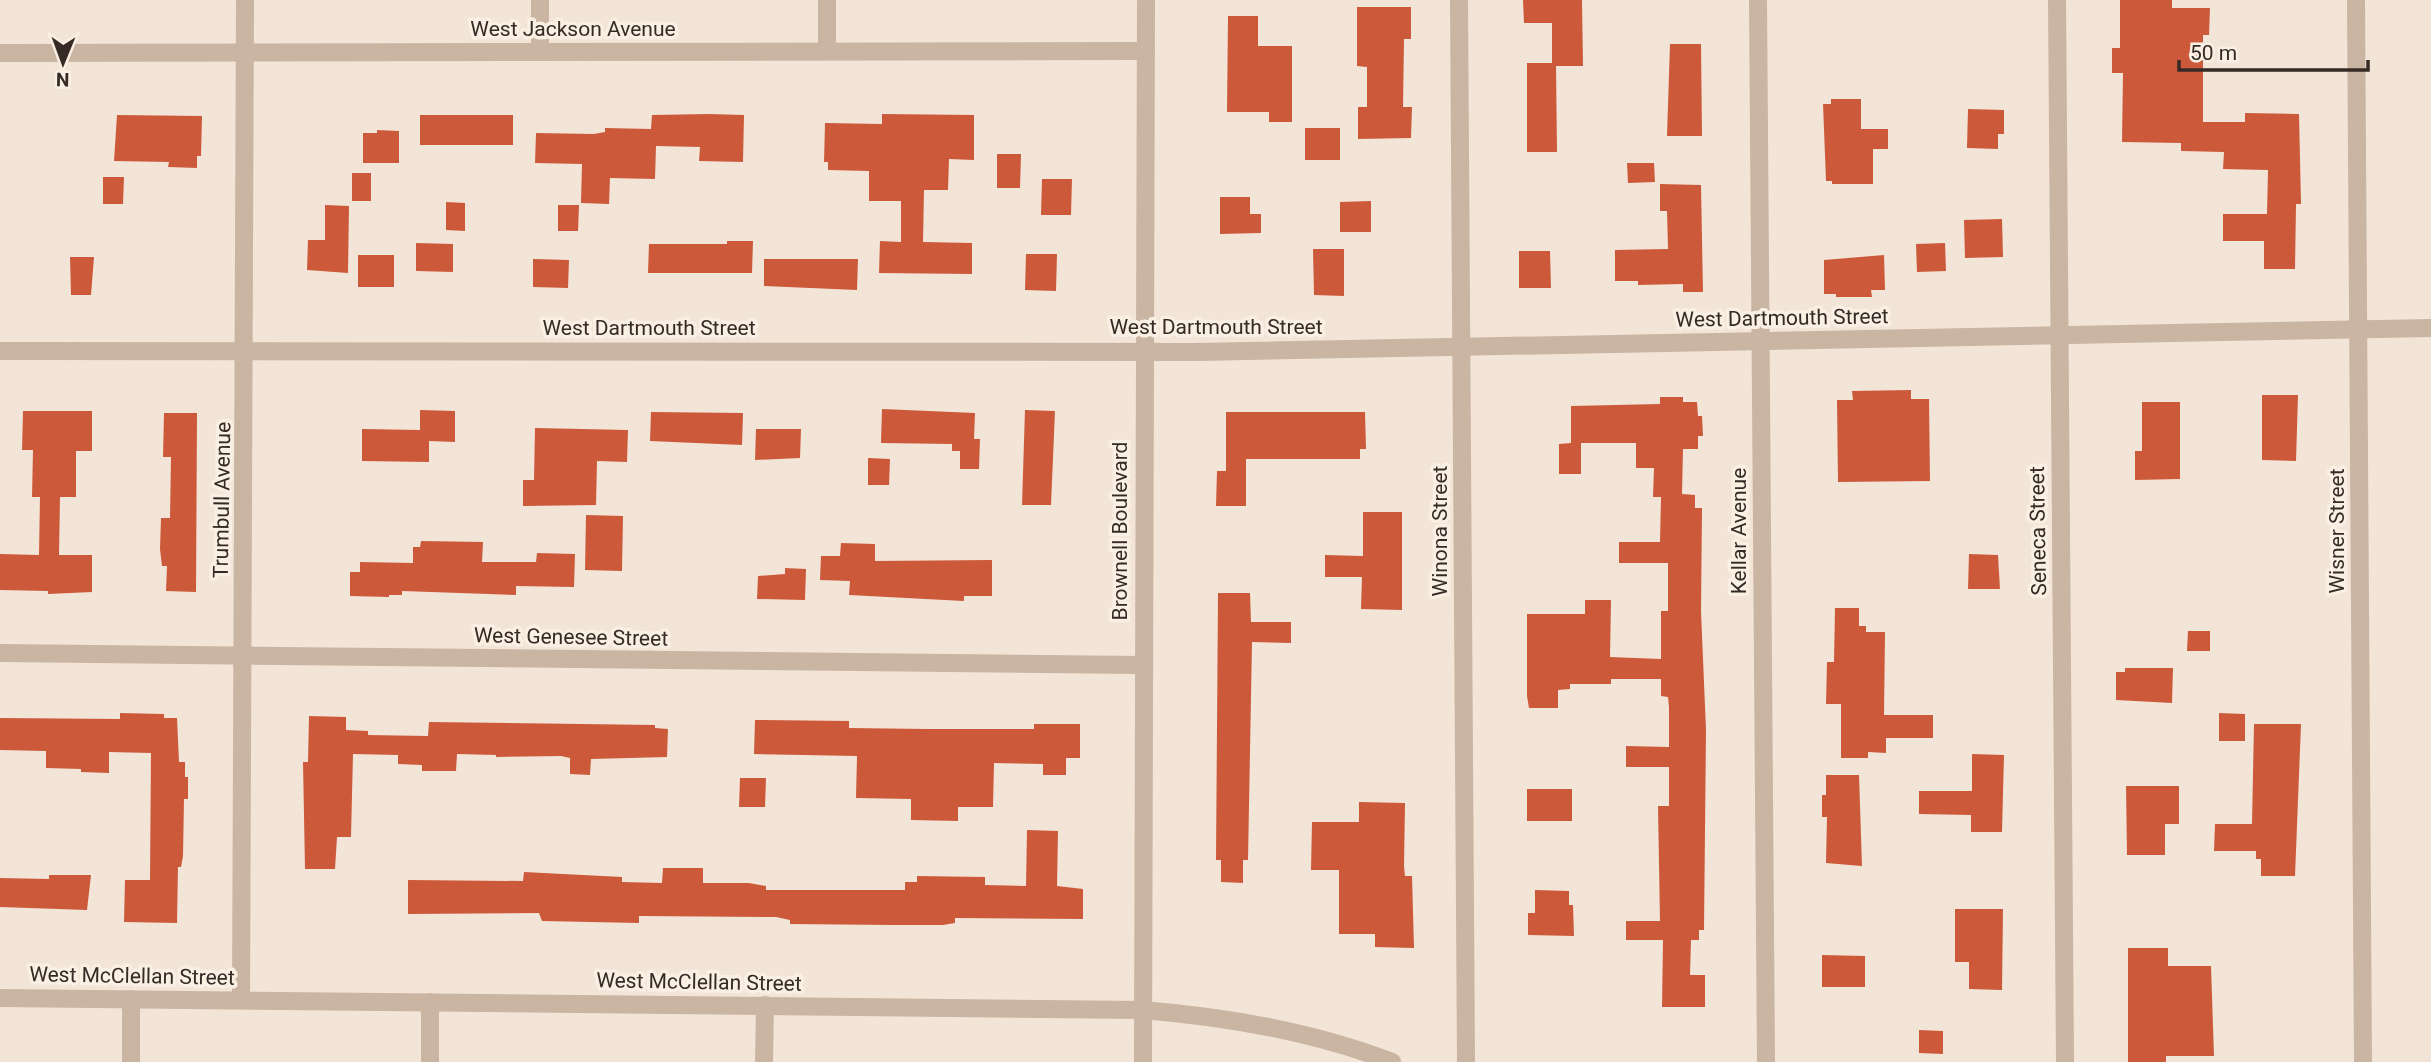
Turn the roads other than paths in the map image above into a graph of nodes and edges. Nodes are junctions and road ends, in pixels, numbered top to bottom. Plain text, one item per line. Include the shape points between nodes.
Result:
1 (245, 0) edge
2 (540, 0) edge
3 (827, 0) edge
4 (1146, 0) edge
5 (1459, 0) edge
6 (1758, 0) edge
7 (2057, 0) edge
8 (2356, 0) edge
9 (827, 51) junction
10 (1146, 51) junction
11 (540, 52) junction
12 (0, 53) edge
13 (246, 53) junction
14 (2431, 328) edge
15 (2359, 330) junction
16 (2060, 336) junction
17 (1761, 341) junction
18 (1462, 348) junction
19 (246, 351) junction
20 (1143, 351) junction
21 (0, 352) edge
22 (0, 653) edge
23 (243, 656) junction
24 (1142, 665) junction
25 (0, 998) edge
26 (131, 999) junction
27 (241, 1000) junction
28 (430, 1002) junction
29 (765, 1005) junction
30 (1142, 1010) junction
31 (131, 1062) edge
32 (430, 1062) edge
33 (764, 1062) edge
34 (1143, 1062) edge
35 (1392, 1062) edge
36 (1466, 1062) edge
37 (1766, 1062) edge
38 (2065, 1062) edge
39 (2363, 1062) edge

1 - 13 street, Trumbull Avenue
2 - 11 street
3 - 9 street
4 - 10 street, Brownell Boulevard
5 - 18 street, Winona Street
6 - 17 street, Kellar Avenue
7 - 16 street, Seneca Street
8 - 15 street, Wisner Street
9 - 10 street, West Jackson Avenue
9 - 11 street, West Jackson Avenue
10 - 20 street, Brownell Boulevard
11 - 13 street, West Jackson Avenue
12 - 13 street, West Jackson Avenue
13 - 19 street, Trumbull Avenue
14 - 15 street, West Dartmouth Street
15 - 16 street, West Dartmouth Street
15 - 39 street, Wisner Street
16 - 17 street, West Dartmouth Street
16 - 38 street, Seneca Street
17 - 18 street, West Dartmouth Street
17 - 37 street, Kellar Avenue
18 - 20 street, West Dartmouth Street
18 - 36 street, Winona Street
19 - 20 street, West Dartmouth Street
19 - 21 street, West Dartmouth Street
19 - 23 street, Trumbull Avenue
20 - 24 street, Brownell Boulevard
22 - 23 street, West Genesee Street
23 - 24 street, West Genesee Street
23 - 27 street, Trumbull Avenue
24 - 30 street, Brownell Boulevard
25 - 26 street, West McClellan Street
26 - 27 street, West McClellan Street
26 - 31 street
27 - 28 street, West McClellan Street
28 - 29 street, West McClellan Street
28 - 32 street
29 - 30 street, West McClellan Street
29 - 33 street
30 - 34 street, Brownell Boulevard
30 - 35 street, West McClellan Street via 1251,1023

